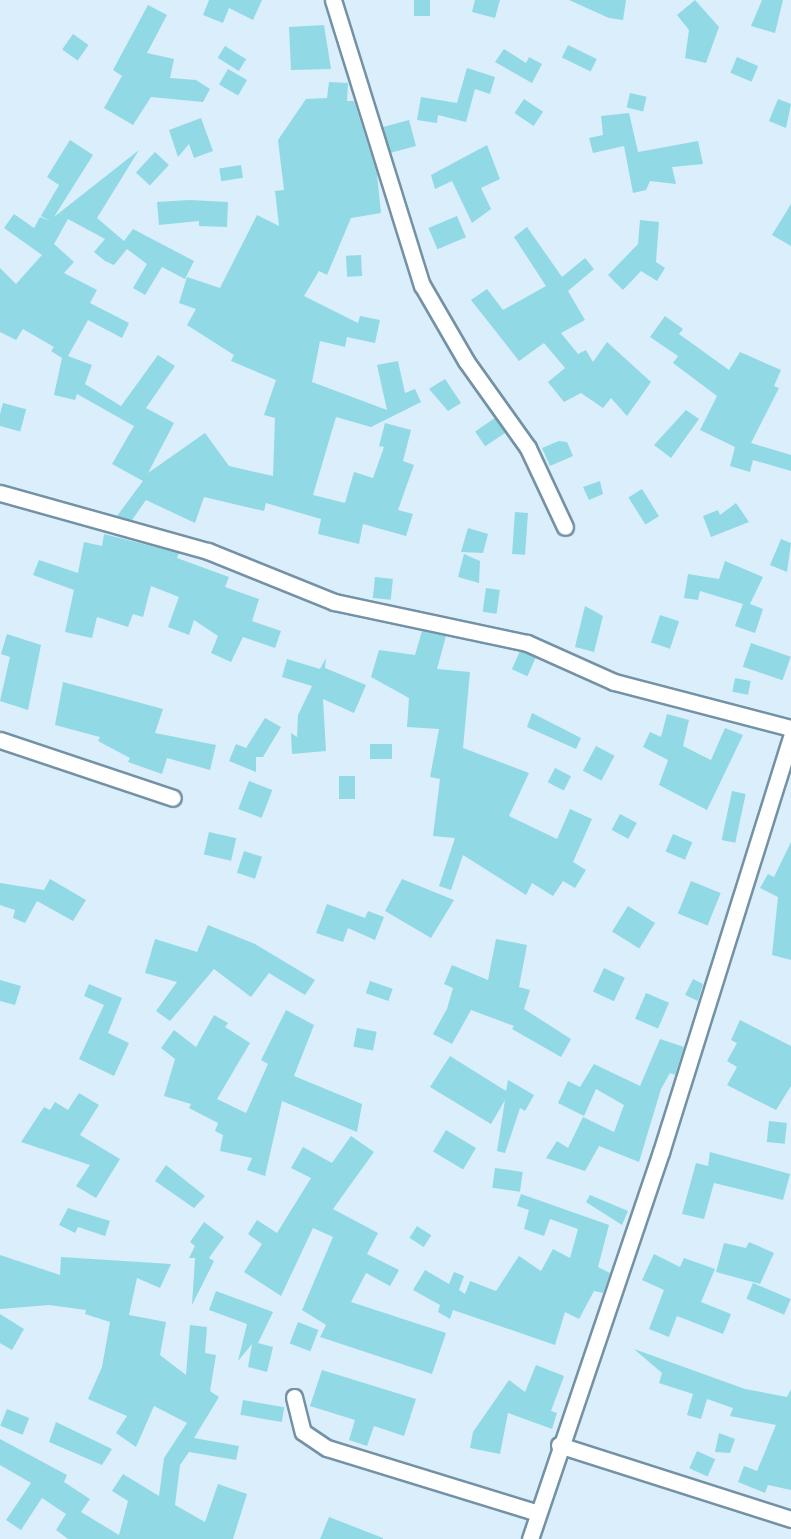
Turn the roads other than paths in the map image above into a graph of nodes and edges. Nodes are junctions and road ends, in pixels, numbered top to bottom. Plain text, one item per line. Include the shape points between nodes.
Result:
1 (333, 0) edge
2 (0, 493) edge
3 (565, 526) dead end
4 (791, 728) edge
5 (791, 737) edge
6 (0, 740) edge
7 (173, 798) dead end
8 (294, 1398) dead end
9 (559, 1445) junction
10 (538, 1513) junction
11 (791, 1519) edge
12 (530, 1539) edge

1 - 3 street via 422,285 466,361 528,448
2 - 4 street via 208,551 334,602 527,643 614,682
5 - 9 street via 661,1152
6 - 7 street
8 - 10 street via 303,1432 327,1448
9 - 10 street
9 - 11 street
10 - 12 street

